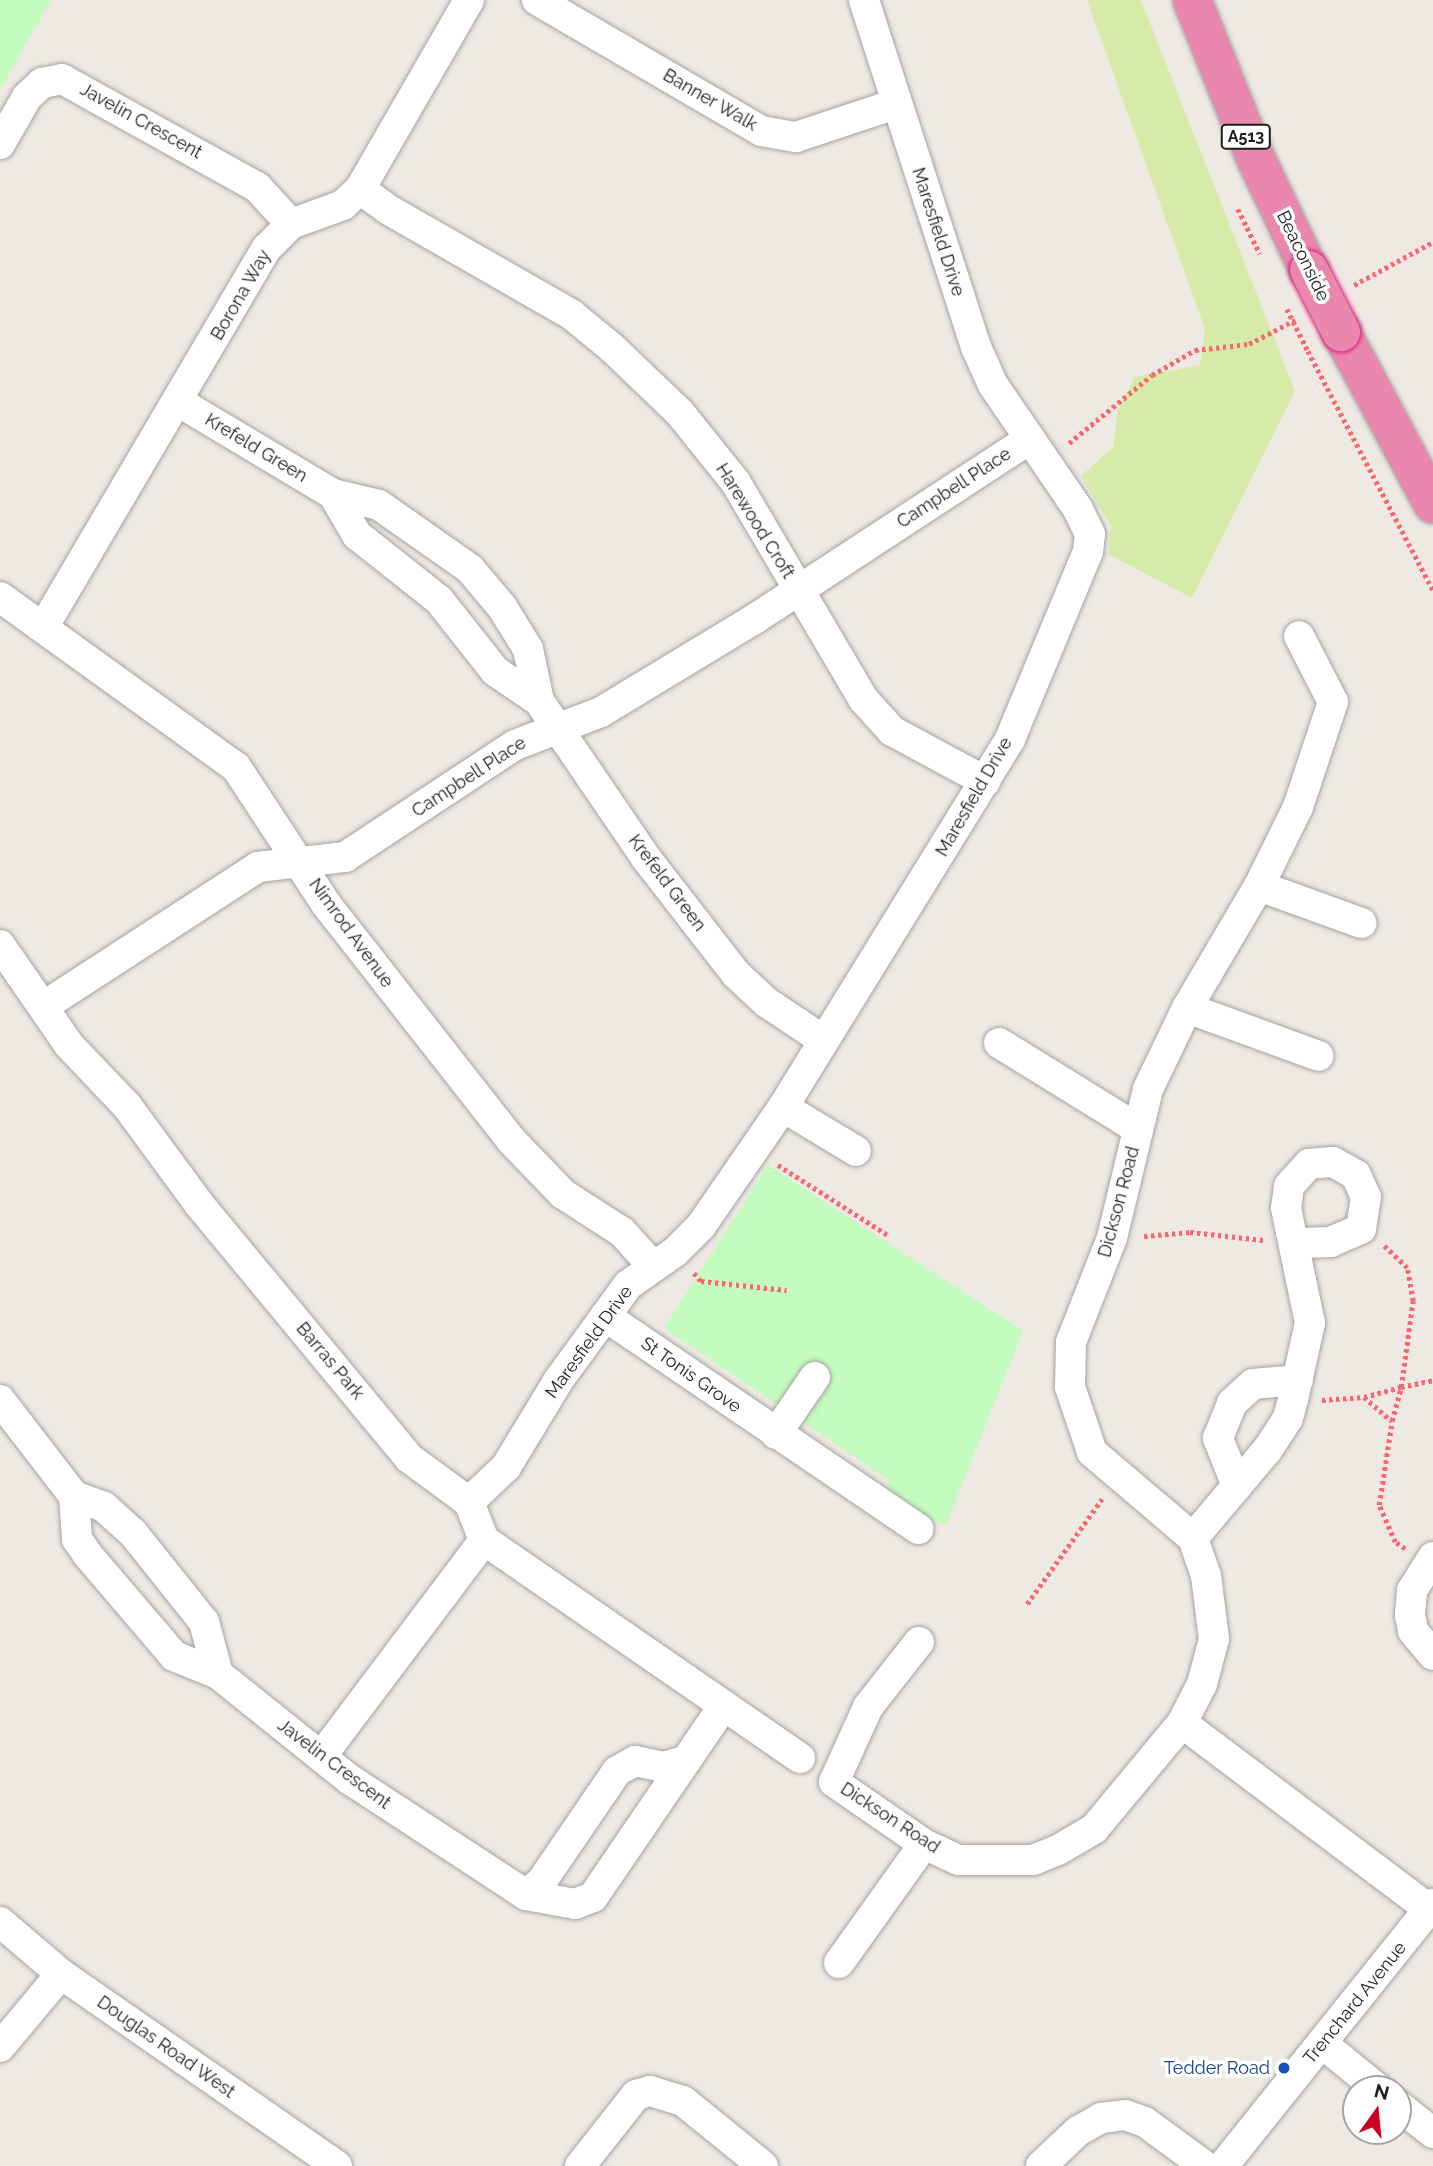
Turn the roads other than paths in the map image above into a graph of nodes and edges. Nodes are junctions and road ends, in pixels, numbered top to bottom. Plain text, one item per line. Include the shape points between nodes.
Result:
1 (469, 0) edge
2 (537, 0) edge
3 (864, 0) edge
4 (1192, 0) edge
5 (896, 104) junction
6 (0, 144) edge
7 (360, 189) junction
8 (291, 224) junction
9 (179, 402) junction
10 (1038, 449) junction
11 (333, 494) junction
12 (1433, 504) edge
13 (798, 591) junction
14 (0, 597) edge
15 (44, 626) junction
16 (1298, 636) dead end
17 (539, 701) junction
18 (556, 726) junction
19 (985, 781) junction
20 (300, 861) junction
21 (1259, 886) junction
22 (1361, 923) dead end
23 (4, 958) edge
24 (44, 1006) junction
25 (1187, 1008) junction
26 (823, 1040) junction
27 (999, 1042) dead end
28 (1319, 1056) dead end
29 (783, 1107) junction
30 (1138, 1129) junction
31 (856, 1151) dead end
32 (1296, 1243) junction
33 (664, 1258) junction
34 (605, 1316) junction
35 (815, 1377) dead end
36 (1296, 1389) junction
37 (0, 1400) edge
38 (776, 1434) junction
39 (1237, 1486) junction
40 (74, 1496) junction
41 (469, 1502) junction
42 (919, 1529) dead end
43 (1193, 1538) junction
44 (484, 1540) junction
45 (1429, 1560) edge
46 (919, 1642) dead end
47 (1433, 1656) edge
48 (218, 1674) junction
49 (724, 1705) junction
50 (1182, 1723) junction
51 (323, 1754) junction
52 (800, 1758) dead end
53 (682, 1762) junction
54 (924, 1844) junction
55 (526, 1895) junction
56 (1431, 1907) edge
57 (0, 1922) edge
58 (839, 1963) dead end
59 (61, 1973) junction
60 (1323, 2044) junction
61 (0, 2047) edge
62 (1361, 2075) edge
63 (1412, 2116) edge
64 (1433, 2133) edge
65 (337, 2166) edge
66 (580, 2166) edge
67 (763, 2166) edge
68 (1041, 2166) edge
69 (1205, 2166) edge
70 (1223, 2166) edge

1 - 7 street, Borona Way
2 - 5 street, Banner Walk via 761,131 796,137
3 - 5 street, Maresfield Drive
4 - 12 highway, Beaconside / A513, bridge via 1256,159 1309,270
5 - 10 street, Maresfield Drive via 976,346 993,385
6 - 8 street, Javelin Crescent via 27,97 42,83 62,79 257,187
7 - 8 street, Borona Way via 343,205
7 - 13 street, Harewood Croft via 572,315 611,347 680,414 736,483
8 - 9 street, Borona Way via 267,247
9 - 11 street, Krefeld Green
9 - 15 street, Borona Way
10 - 13 street, Campbell Place
10 - 19 street, Maresfield Drive via 1090,534 1088,552 1010,739
11 - 17 street, Krefeld Green via 357,535 439,600 495,671
11 - 17 street, Krefeld Green via 379,505 470,569 502,607 528,649
13 - 18 street, Campbell Place via 601,712
13 - 19 street, Harewood Croft via 864,700 892,731
14 - 15 street, Nimrod Avenue
15 - 20 street, Nimrod Avenue via 236,767
16 - 21 street, Dickson Road via 1333,702 1298,807
17 - 18 street, Krefeld Green
18 - 20 street, Campbell Place via 515,745 345,857
18 - 26 street, Krefeld Green via 646,858 736,974 766,1002
19 - 26 street, Maresfield Drive
20 - 24 street, Campbell Place via 258,867
20 - 33 street, Nimrod Avenue via 326,904 510,1139 563,1194
21 - 22 street
21 - 25 street, Dickson Road
23 - 24 street, Barras Park
24 - 41 street, Barras Park via 69,1045 127,1107 199,1204 409,1458
25 - 28 street
25 - 30 street, Dickson Road via 1148,1089
26 - 29 street, Maresfield Drive
27 - 30 street
29 - 31 street
29 - 33 street, Maresfield Drive via 701,1226
30 - 43 street, Dickson Road via 1112,1238 1072,1342 1070,1387 1092,1451
32 - 32 street via 1286,1208 1289,1186 1309,1164 1333,1162 1356,1175 1366,1197 1361,1228 1331,1242
32 - 36 street via 1310,1323
33 - 34 street, Maresfield Drive via 628,1285
34 - 38 street, St Tonis Grove
34 - 41 street, Maresfield Drive via 558,1381 506,1467
35 - 38 street
36 - 39 street via 1288,1418
36 - 39 street via 1253,1384 1232,1403 1218,1438
37 - 40 street
38 - 42 street, St Tonis Grove
39 - 43 street
40 - 48 street via 104,1507 133,1533 204,1622
40 - 48 street, Javelin Crescent via 77,1539 87,1554 174,1656
41 - 44 street
43 - 50 street, Dickson Road via 1210,1595 1214,1639 1202,1684
44 - 49 street
44 - 51 street
45 - 47 street via 1412,1591 1410,1615 1413,1631
46 - 54 street, Dickson Road via 868,1707 834,1782
48 - 51 street, Javelin Crescent via 233,1690
49 - 52 street
49 - 53 street, Javelin Crescent
50 - 54 street, Dickson Road via 1094,1829 1058,1850 1032,1860 959,1860
50 - 56 street
51 - 55 street, Javelin Crescent via 348,1779
53 - 55 street via 663,1767 635,1761 617,1771 542,1881
53 - 55 street, Javelin Crescent via 593,1897 575,1904
54 - 58 street
56 - 60 street, Trenchard Avenue
57 - 59 street, Douglas Road West
59 - 61 street
59 - 65 street, Douglas Road West
60 - 62 street
60 - 70 street, Trenchard Avenue
63 - 64 street
66 - 67 street via 636,2095 650,2091 683,2101
68 - 69 street via 1078,2131 1101,2118 1125,2115 1145,2122

